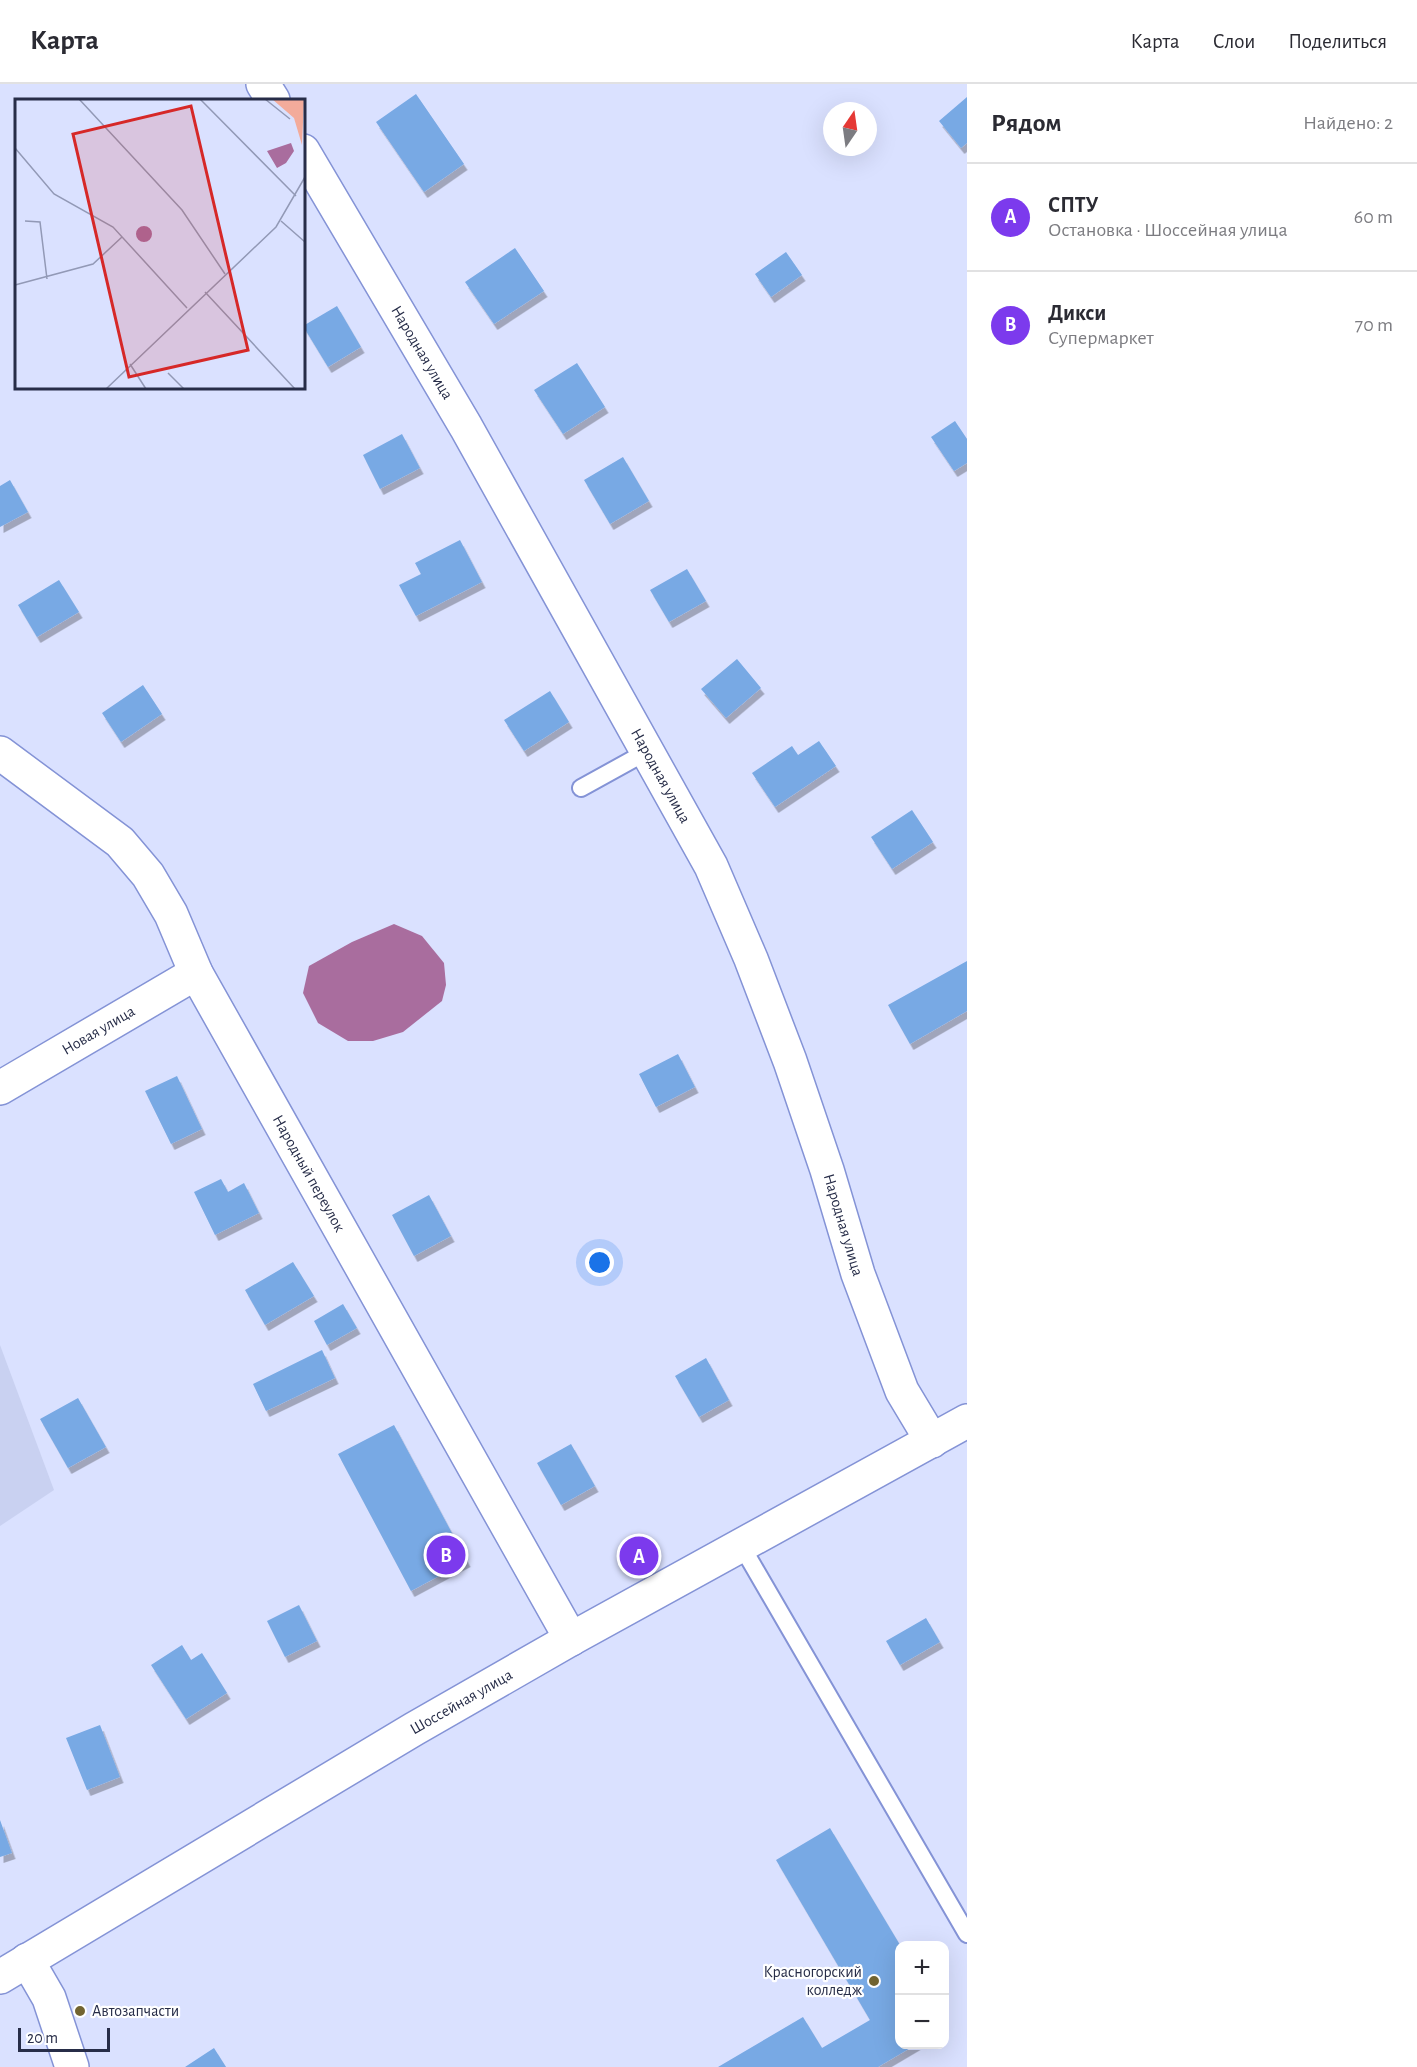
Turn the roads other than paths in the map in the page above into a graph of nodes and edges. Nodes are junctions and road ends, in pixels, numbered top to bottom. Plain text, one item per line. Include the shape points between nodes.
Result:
1 (263, 84) edge
2 (272, 99) edge
3 (304, 153) edge
4 (648, 751) junction
5 (0, 753) edge
6 (581, 788) dead end
7 (196, 974) junction
8 (0, 1088) edge
9 (967, 1421) edge
10 (932, 1441) junction
11 (741, 1545) junction
12 (572, 1639) junction
13 (967, 1934) edge
14 (27, 1960) junction
15 (0, 1977) edge
16 (72, 2067) edge

1 - 2 street
3 - 4 street, Народная улица via 466,427
4 - 6 lane
4 - 10 street, Народная улица via 711,866 751,959 790,1061 858,1274 902,1391
5 - 7 street, Народный переулок via 120,842 148,875 171,914
7 - 8 street, Новая улица
7 - 12 street, Народный переулок
9 - 10 street, Шоссейная улица
10 - 11 street, Шоссейная улица
11 - 12 street, Шоссейная улица
11 - 13 lane
12 - 14 street, Шоссейная улица
14 - 15 street, Шоссейная улица
14 - 16 street via 49,1998

